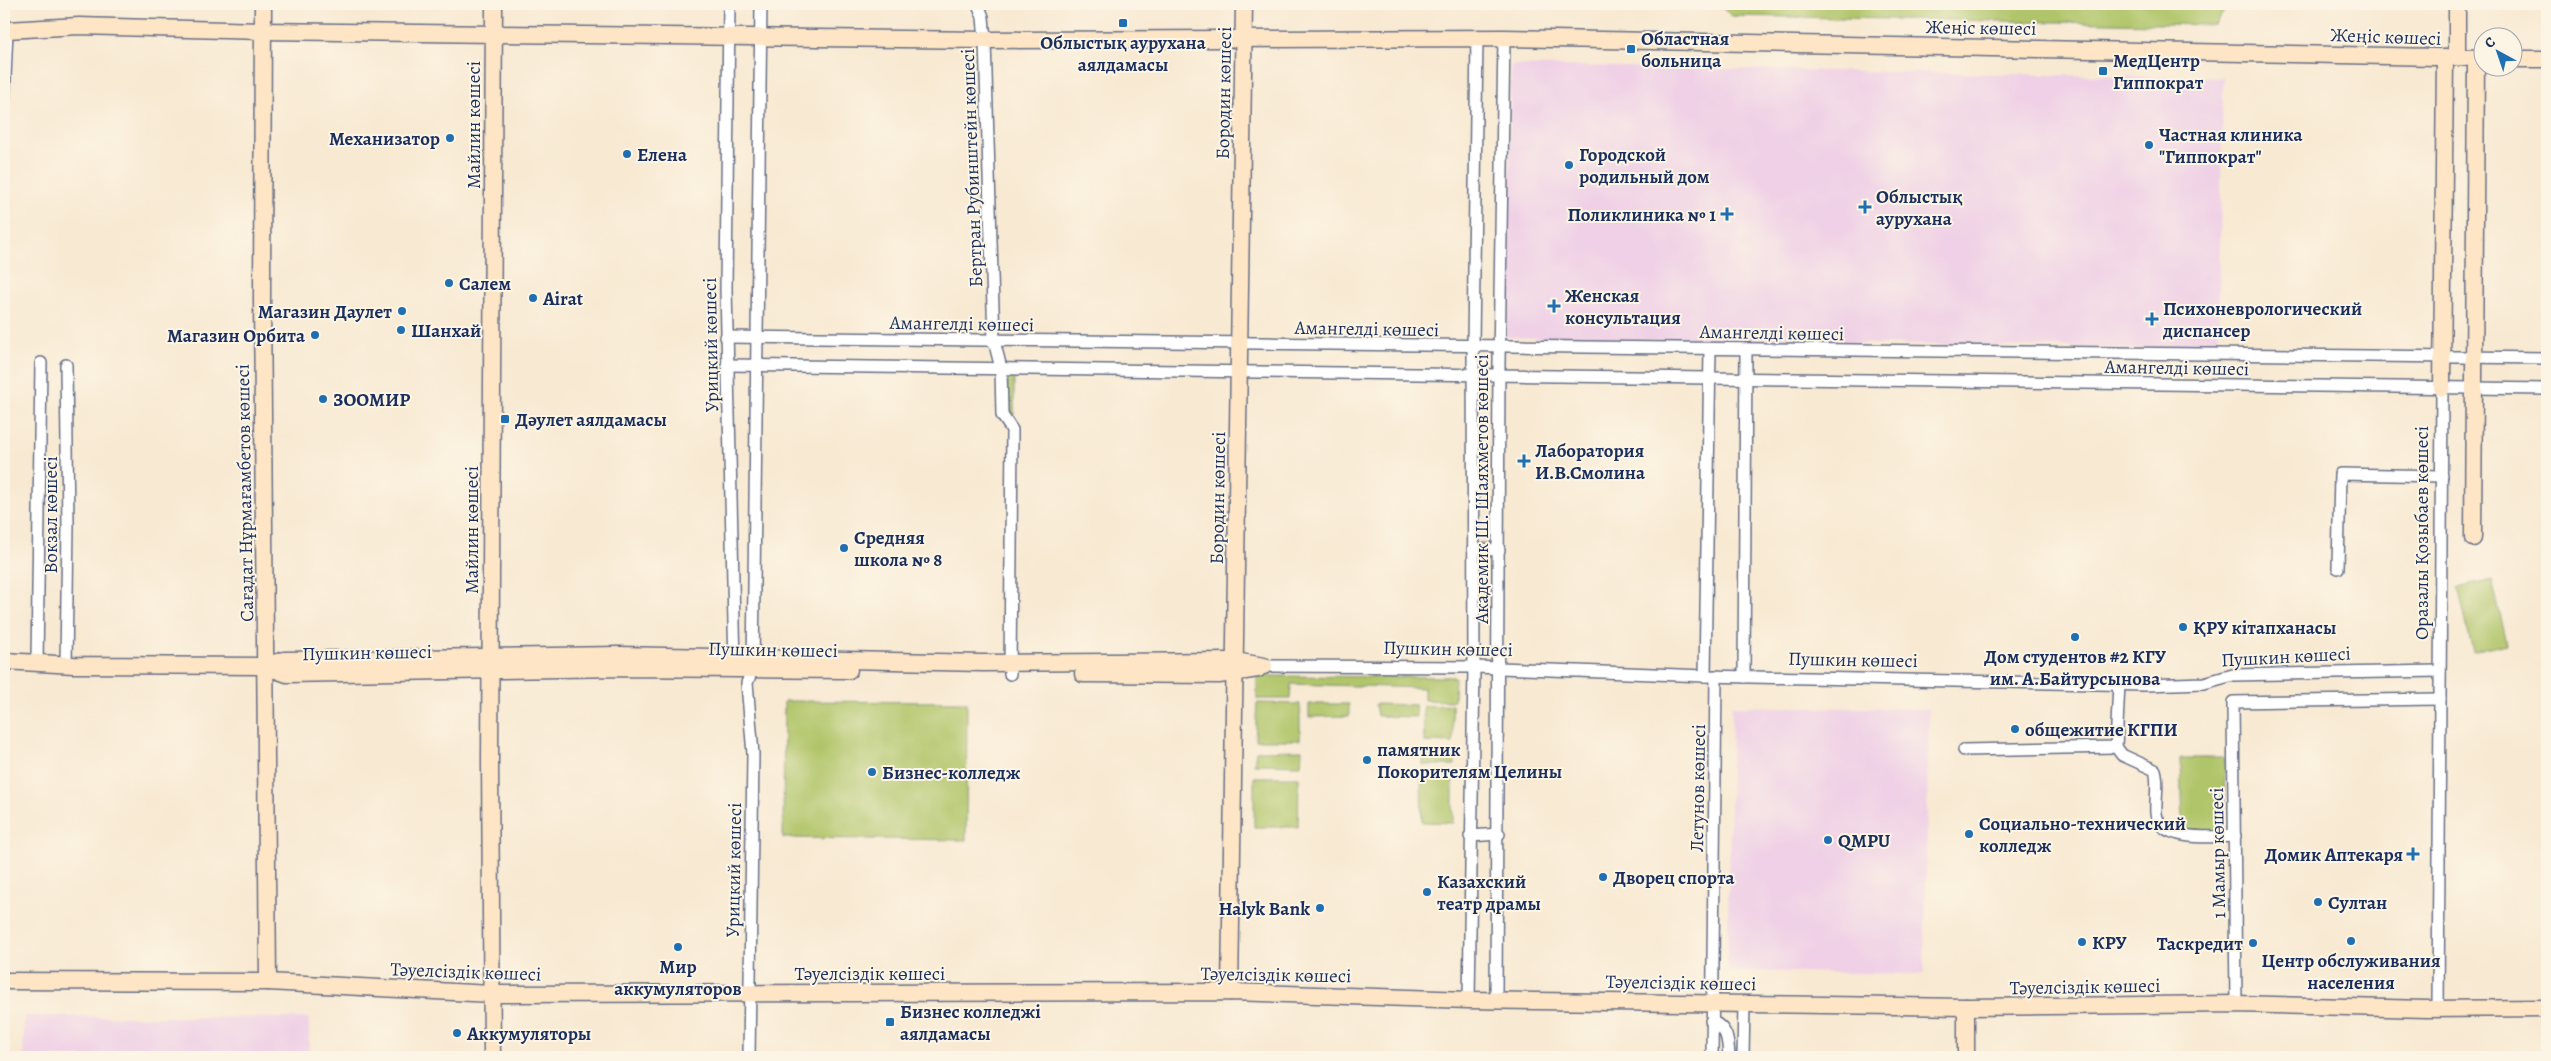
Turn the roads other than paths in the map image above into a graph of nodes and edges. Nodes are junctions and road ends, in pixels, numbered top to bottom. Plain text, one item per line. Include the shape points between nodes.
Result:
1 (263, 4) edge
2 (494, 4) edge
3 (729, 4) edge
4 (761, 4) edge
5 (978, 4) edge
6 (987, 4) edge
7 (1244, 4) edge
8 (2456, 4) edge
9 (983, 17) junction
10 (7, 30) joint
11 (263, 31) junction
12 (493, 34) junction
13 (730, 36) junction
14 (761, 36) junction
15 (1477, 38) junction
16 (1504, 38) junction
17 (985, 40) junction
18 (1244, 40) junction
19 (2451, 57) junction
20 (2474, 58) edge
21 (2524, 58) edge
22 (2547, 59) edge
23 (2480, 78) edge
24 (4, 101) edge
25 (726, 337) junction
26 (757, 338) junction
27 (994, 341) junction
28 (1239, 344) junction
29 (1473, 346) junction
30 (1499, 347) junction
31 (1710, 349) junction
32 (1746, 349) junction
33 (2443, 357) junction
34 (2474, 358) junction
35 (2547, 358) edge
36 (41, 363) dead end
37 (66, 365) dead end
38 (727, 365) junction
39 (757, 365) junction
40 (1001, 368) junction
41 (1239, 371) junction
42 (1472, 374) junction
43 (1499, 375) junction
44 (1711, 378) junction
45 (1745, 378) junction
46 (2442, 388) junction
47 (2474, 388) junction
48 (2547, 389) edge
49 (2442, 476) junction
50 (2473, 538) dead end
51 (1472, 549) junction
52 (1499, 550) junction
53 (2338, 568) dead end
54 (4, 661) edge
55 (490, 663) junction
56 (734, 663) junction
57 (37, 664) junction
58 (66, 665) junction
59 (276, 666) junction
60 (1264, 666) joint
61 (1235, 667) junction
62 (1474, 667) junction
63 (1497, 668) junction
64 (751, 669) junction
65 (1010, 669) junction
66 (2440, 671) junction
67 (1711, 676) junction
68 (1744, 677) junction
69 (2119, 682) junction
70 (2440, 699) junction
71 (2116, 747) junction
72 (1964, 750) dead end
73 (1498, 834) junction
74 (1470, 836) junction
75 (2235, 836) junction
76 (4, 981) edge
77 (268, 982) junction
78 (1230, 992) junction
79 (491, 994) junction
80 (750, 994) junction
81 (1469, 1000) junction
82 (1496, 1000) junction
83 (1712, 1003) junction
84 (1744, 1003) junction
85 (2236, 1004) junction
86 (1966, 1007) junction
87 (2547, 1008) edge
88 (2438, 1009) junction
89 (1711, 1021) junction
90 (492, 1057) edge
91 (749, 1057) edge
92 (1712, 1057) edge
93 (1729, 1057) edge
94 (1743, 1057) edge
95 (1966, 1057) edge

1 - 11 street, Сағадат Нұрмағамбетов көшесі
2 - 12 street, Майлин көшесі
3 - 13 street, Урицкий көшесі
4 - 14 street, Урицкий көшесі
5 - 9 street
6 - 9 street
7 - 18 street, Бородин көшесі
8 - 19 street, Оразалы Қозыбаев көшесі
9 - 17 street, Бертран Рубинштейн көшесі
10 - 11 street, Жеңіс көшесі via 79,26
10 - 24 street
11 - 12 street, Жеңіс көшесі
11 - 59 street, Сағадат Нұрмағамбетов көшесі via 262,309
12 - 13 street, Жеңіс көшесі
12 - 55 street, Майлин көшесі
13 - 14 street, Жеңіс көшесі
13 - 25 street, Урицкий көшесі
14 - 17 street, Жеңіс көшесі
14 - 26 street, Урицкий көшесі
15 - 16 street, Жеңіс көшесі
15 - 18 street, Жеңіс көшесі
15 - 29 street, Академик Ш. Шаяхметов көшесі
16 - 19 street, Жеңіс көшесі
16 - 30 street, Академик Ш. Шаяхметов көшесі
17 - 18 street, Жеңіс көшесі
17 - 27 street, Бертран Рубинштейн көшесі
18 - 28 street, Бородин көшесі
19 - 20 street, Жеңіс көшесі
19 - 33 street, Оразалы Қозыбаев көшесі
21 - 22 street
23 - 34 street
25 - 26 street, Амангелді көшесі
25 - 38 street, Урицкий көшесі
26 - 27 street, Амангелді көшесі
26 - 39 street, Урицкий көшесі
27 - 28 street, Амангелді көшесі
27 - 40 street, Бертран Рубинштейн көшесі
28 - 29 street, Амангелді көшесі
28 - 41 street, Бородин көшесі
29 - 30 street, Амангелді көшесі
29 - 42 street, Академик Ш. Шаяхметов көшесі
30 - 31 street, Амангелді көшесі
30 - 43 street, Академик Ш. Шаяхметов көшесі
31 - 32 street, Амангелді көшесі
31 - 44 street, Летунов көшесі
32 - 33 street, Амангелді көшесі
32 - 45 street
33 - 34 street, Амангелді көшесі
33 - 46 street, Оразалы Қозыбаев көшесі
34 - 35 street, Амангелді көшесі
34 - 47 street
36 - 57 street, Вокзал көшесі
37 - 58 street, Вокзал көшесі
38 - 39 street, Амангелді көшесі
38 - 56 street, Урицкий көшесі
39 - 40 street, Амангелді көшесі
39 - 64 street, Урицкий көшесі
40 - 41 street, Амангелді көшесі
40 - 65 street, Бертран Рубинштейн көшесі via 1002,415 1012,430
41 - 42 street, Амангелді көшесі
41 - 61 street, Бородин көшесі
42 - 43 street, Амангелді көшесі
42 - 51 street, Академик Ш. Шаяхметов көшесі
43 - 44 street, Амангелді көшесі
43 - 52 street, Академик Ш. Шаяхметов көшесі
44 - 45 street, Амангелді көшесі
44 - 67 street, Летунов көшесі
45 - 46 street, Амангелді көшесі
45 - 68 street
46 - 47 street, Амангелді көшесі
46 - 49 street, Оразалы Қозыбаев көшесі
47 - 48 street, Амангелді көшесі
47 - 50 street
49 - 53 street via 2340,474
49 - 66 street, Оразалы Қозыбаев көшесі
51 - 52 street
51 - 62 street, Академик Ш. Шаяхметов көшесі
52 - 63 street, Академик Ш. Шаяхметов көшесі
54 - 57 street, Пушкин көшесі
55 - 56 street, Пушкин көшесі
55 - 59 street, Пушкин көшесі
55 - 79 street, Майлин көшесі
56 - 64 street, Пушкин көшесі
56 - 64 street
57 - 58 street, Пушкин көшесі
58 - 59 street, Пушкин көшесі
59 - 77 street, Сағадат Нұрмағамбетов көшесі
60 - 61 street, Пушкин көшесі
60 - 62 street, Пушкин көшесі
61 - 65 street, Пушкин көшесі
61 - 78 street, Бородин көшесі
62 - 63 street, Пушкин көшесі
62 - 74 street, Академик Ш. Шаяхметов көшесі
63 - 67 street, Пушкин көшесі
63 - 73 street, Академик Ш. Шаяхметов көшесі
64 - 65 street, Пушкин көшесі
64 - 80 street, Урицкий көшесі
66 - 69 street, Пушкин көшесі via 2233,675 2204,682
66 - 70 street, Оразалы Қозыбаев көшесі
67 - 68 street, Пушкин көшесі
67 - 83 street, Летунов көшесі
68 - 69 street, Пушкин көшесі
69 - 71 street
70 - 75 street, 1 Мамыр көшесі via 2233,702
70 - 88 street, Оразалы Қозыбаев көшесі
71 - 72 street
71 - 75 street via 2122,755 2155,770 2156,818 2164,828 2178,834
73 - 74 street
73 - 82 street, Академик Ш. Шаяхметов көшесі
74 - 81 street, Академик Ш. Шаяхметов көшесі
75 - 85 street, 1 Мамыр көшесі
76 - 77 street, Тәуелсіздік көшесі
77 - 79 street, Тәуелсіздік көшесі
78 - 80 street, Тәуелсіздік көшесі
78 - 81 street, Тәуелсіздік көшесі
79 - 80 street, Тәуелсіздік көшесі
79 - 90 street, Майлин көшесі
80 - 91 street, Урицкий көшесі
81 - 82 street, Тәуелсіздік көшесі
82 - 83 street, Тәуелсіздік көшесі
83 - 84 street, Тәуелсіздік көшесі
83 - 89 street, Летунов көшесі
84 - 86 street, Тәуелсіздік көшесі
84 - 94 street
85 - 86 street, Тәуелсіздік көшесі
85 - 88 street, Тәуелсіздік көшесі
86 - 95 street
87 - 88 street, Тәуелсіздік көшесі
89 - 92 street, Летунов көшесі
89 - 93 street via 1720,1024 1727,1034

